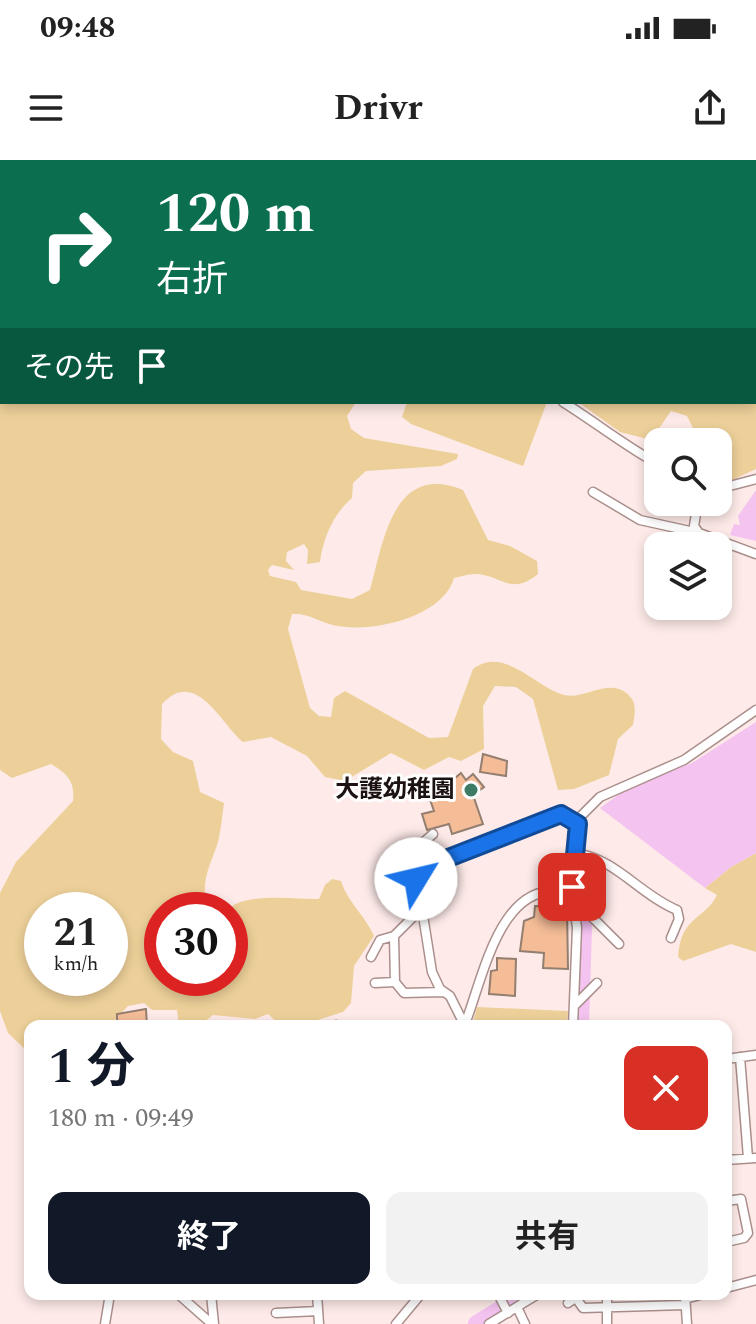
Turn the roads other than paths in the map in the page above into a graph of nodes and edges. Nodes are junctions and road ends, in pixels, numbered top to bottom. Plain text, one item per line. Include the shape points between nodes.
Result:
1 (566, 404) edge
2 (644, 456) edge
3 (756, 479) edge
4 (732, 485) edge
5 (593, 492) dead end
6 (694, 532) edge
7 (732, 545) edge
8 (756, 554) edge
9 (756, 710) edge
10 (572, 820) junction
11 (433, 834) dead end
12 (578, 854) junction
13 (423, 868) junction
14 (572, 890) junction
15 (422, 908) junction
16 (581, 914) junction
17 (394, 936) junction
18 (671, 938) dead end
19 (619, 944) dead end
20 (371, 957) dead end
21 (395, 982) junction
22 (375, 983) dead end
23 (597, 983) dead end
24 (443, 992) junction
25 (579, 1002) junction
26 (462, 1020) edge
27 (466, 1020) edge
28 (574, 1020) edge
29 (756, 1055) edge
30 (740, 1057) junction
31 (732, 1058) edge
32 (752, 1158) edge
33 (732, 1160) edge
34 (732, 1200) edge
35 (732, 1241) edge
36 (756, 1280) edge
37 (732, 1286) edge
38 (109, 1300) edge
39 (185, 1300) edge
40 (211, 1300) edge
41 (317, 1300) edge
42 (416, 1300) edge
43 (501, 1300) edge
44 (528, 1300) edge
45 (577, 1300) edge
46 (607, 1300) edge
47 (676, 1300) edge
48 (685, 1300) edge
49 (517, 1307) junction
50 (505, 1308) junction
51 (583, 1308) junction
52 (607, 1308) junction
53 (318, 1311) junction
54 (276, 1313) dead end
55 (580, 1321) dead end
56 (105, 1324) edge
57 (213, 1324) edge
58 (319, 1324) edge
59 (396, 1324) edge
60 (489, 1324) edge
61 (525, 1324) edge
62 (607, 1324) edge
63 (687, 1324) edge

1 - 2 street
3 - 4 street
5 - 6 street via 640,520
7 - 8 street
9 - 10 street via 684,760 600,797
10 - 12 street
10 - 13 street via 554,814
11 - 13 street via 420,842
12 - 14 street
12 - 18 street via 595,856 645,894 677,910
13 - 15 street via 415,875
14 - 16 street
14 - 27 street via 530,895 512,915 481,966
15 - 17 street
15 - 24 street via 432,972
16 - 19 street
16 - 25 street
17 - 20 street via 380,940
17 - 21 street
21 - 22 street
21 - 24 street via 404,993
23 - 25 street
24 - 26 street
25 - 28 street
29 - 30 street
30 - 31 street
30 - 32 street
32 - 33 street
34 - 35 street via 744,1203 748,1233
36 - 37 street
38 - 56 street
39 - 57 street
40 - 57 street
41 - 53 street
42 - 59 street
43 - 50 street
44 - 49 street
45 - 51 street
46 - 52 street
47 - 52 street
48 - 63 street
49 - 50 street
49 - 61 street
50 - 60 street
51 - 52 street
51 - 55 street
52 - 62 street
53 - 54 street
53 - 58 street

